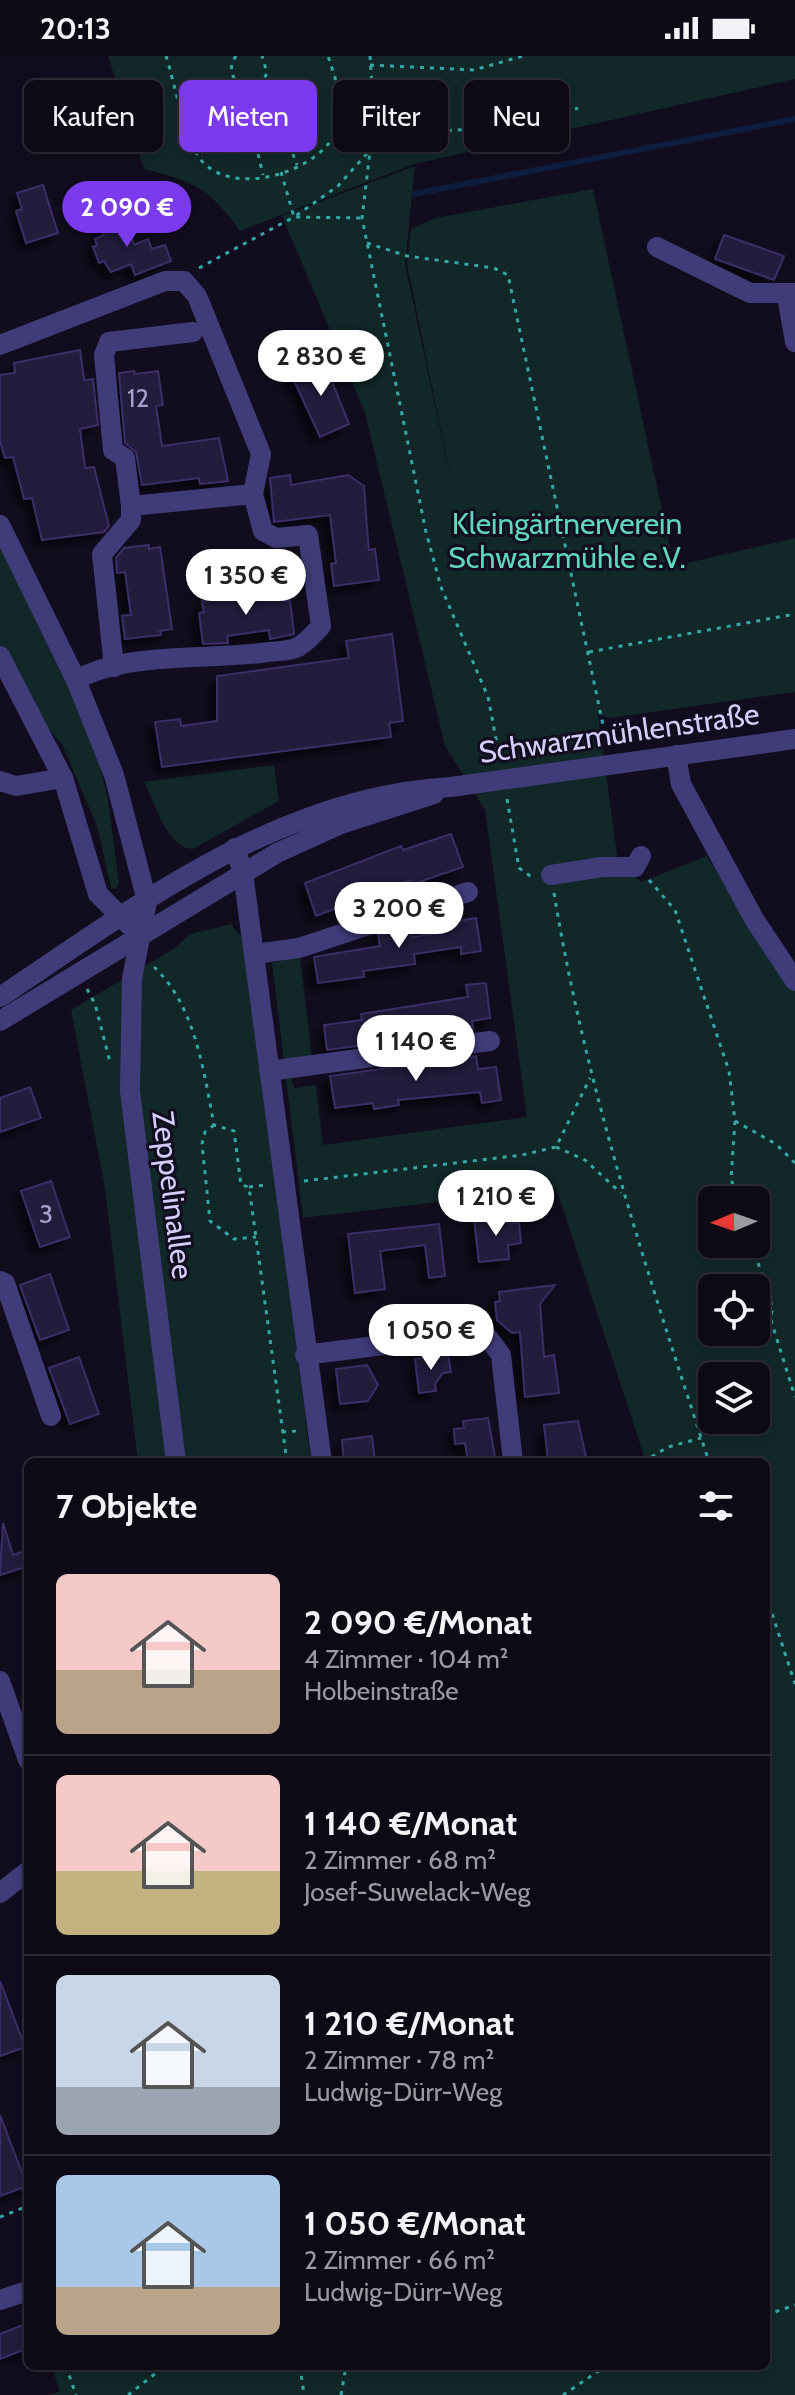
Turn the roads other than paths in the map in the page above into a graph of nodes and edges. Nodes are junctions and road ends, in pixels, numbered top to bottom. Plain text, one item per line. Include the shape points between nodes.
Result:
1 (657, 247) dead end
2 (791, 295) edge
3 (193, 332) dead end
4 (795, 342) edge
5 (0, 345) edge
6 (253, 494) junction
7 (131, 506) junction
8 (0, 525) edge
9 (0, 656) edge
10 (114, 667) junction
11 (76, 680) junction
12 (795, 739) edge
13 (676, 755) junction
14 (63, 778) junction
15 (0, 781) edge
16 (451, 787) junction
17 (235, 848) junction
18 (638, 862) road end
19 (243, 873) junction
20 (551, 875) road end
21 (468, 892) dead end
22 (147, 901) junction
23 (119, 918) junction
24 (138, 943) junction
25 (254, 954) junction
26 (795, 981) edge
27 (0, 997) edge
28 (0, 1021) edge
29 (490, 1041) dead end
30 (269, 1071) junction
31 (0, 1281) edge
32 (305, 1355) junction
33 (51, 1416) dead end
34 (176, 1458) edge
35 (321, 1458) edge
36 (513, 1458) edge
37 (0, 1681) edge
38 (24, 1749) edge
39 (24, 1874) edge
40 (0, 1893) edge
41 (24, 2292) dead end
42 (0, 2300) edge

1 - 2 street via 750,293
2 - 4 street
3 - 7 street via 109,342 104,355 113,450 125,458
5 - 6 street via 165,281 184,281 197,296 261,454
6 - 7 street
6 - 10 street via 263,531 276,538 308,535 321,626 296,648
7 - 10 street via 131,520 102,554
8 - 11 street, Zeppelinallee
9 - 14 street
10 - 11 street
11 - 22 street, Zeppelinallee via 114,775
12 - 13 street, Schwarzmühlenstraße
13 - 16 street, Schwarzmühlenstraße
13 - 26 street via 681,784 754,919
14 - 15 street via 16,786
14 - 23 street via 98,894
16 - 17 street, Schwarzmühlenstraße via 368,797
16 - 19 street, Schwarzmühlenstraße via 309,836
17 - 19 street
17 - 22 street, Schwarzmühlenstraße
18 - 20 street
19 - 24 street, Schwarzmühlenstraße
19 - 25 street
21 - 25 street via 299,948
22 - 23 street, Schwarzmühlenstraße
22 - 24 street, Zeppelinallee
23 - 24 street
23 - 27 street, Schwarzmühlenstraße
24 - 28 street, Schwarzmühlenstraße
24 - 34 street, Zeppelinallee via 130,1091
25 - 30 street
29 - 30 street
30 - 32 street
31 - 33 street
32 - 35 street
32 - 36 street via 469,1334 489,1339 501,1355
37 - 38 street
39 - 40 street
41 - 42 street

